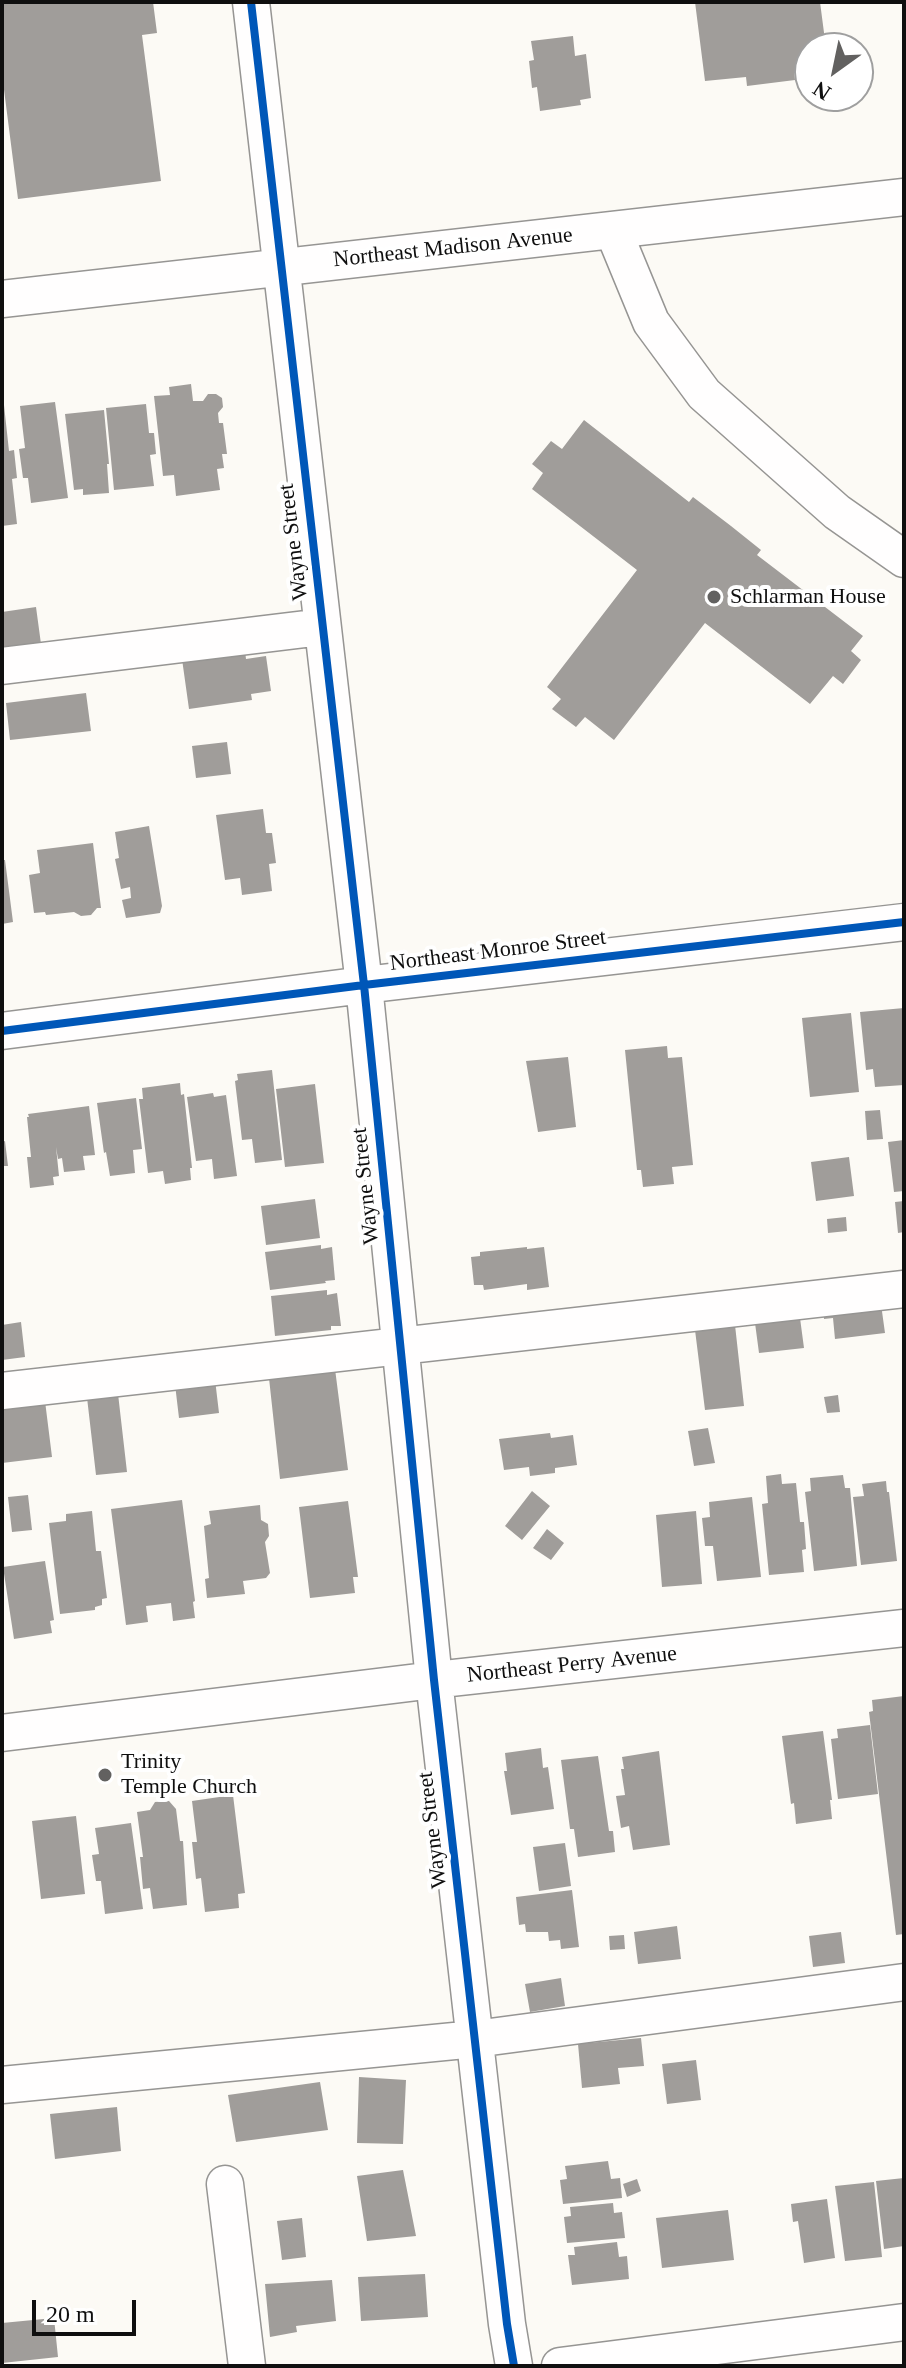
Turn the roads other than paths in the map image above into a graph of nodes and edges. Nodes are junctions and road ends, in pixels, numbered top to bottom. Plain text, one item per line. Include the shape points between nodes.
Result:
1 (251, 2) edge
2 (904, 197) edge
3 (613, 230) junction
4 (280, 267) junction
5 (2, 299) edge
6 (904, 559) edge
7 (322, 627) junction
8 (2, 666) edge
9 (904, 922) edge
10 (364, 985) junction
11 (2, 1031) edge
12 (904, 1289) edge
13 (400, 1346) junction
14 (2, 1391) edge
15 (904, 1628) edge
16 (434, 1680) junction
17 (2, 1733) edge
18 (904, 1982) edge
19 (475, 2039) junction
20 (2, 2085) edge
21 (225, 2184) dead end
22 (904, 2322) edge
23 (247, 2366) edge
24 (514, 2366) edge
25 (560, 2366) edge

1 - 4 street, Wayne Street
2 - 3 street, Northeast Madison Avenue
3 - 4 street, Northeast Madison Avenue
3 - 6 street via 651,322 704,394 837,512
4 - 5 street, Northeast Madison Avenue
4 - 7 street, Wayne Street
7 - 8 street
7 - 10 street, Wayne Street
9 - 10 street, Northeast Monroe Street
10 - 11 street, Northeast Monroe Street
10 - 13 street, Wayne Street
12 - 13 street
13 - 14 street
13 - 16 street, Wayne Street
15 - 16 street, Northeast Perry Avenue
16 - 17 street, Northeast Perry Avenue
16 - 19 street, Wayne Street
18 - 19 street
19 - 20 street
19 - 24 street, Wayne Street
21 - 23 street
22 - 25 street

